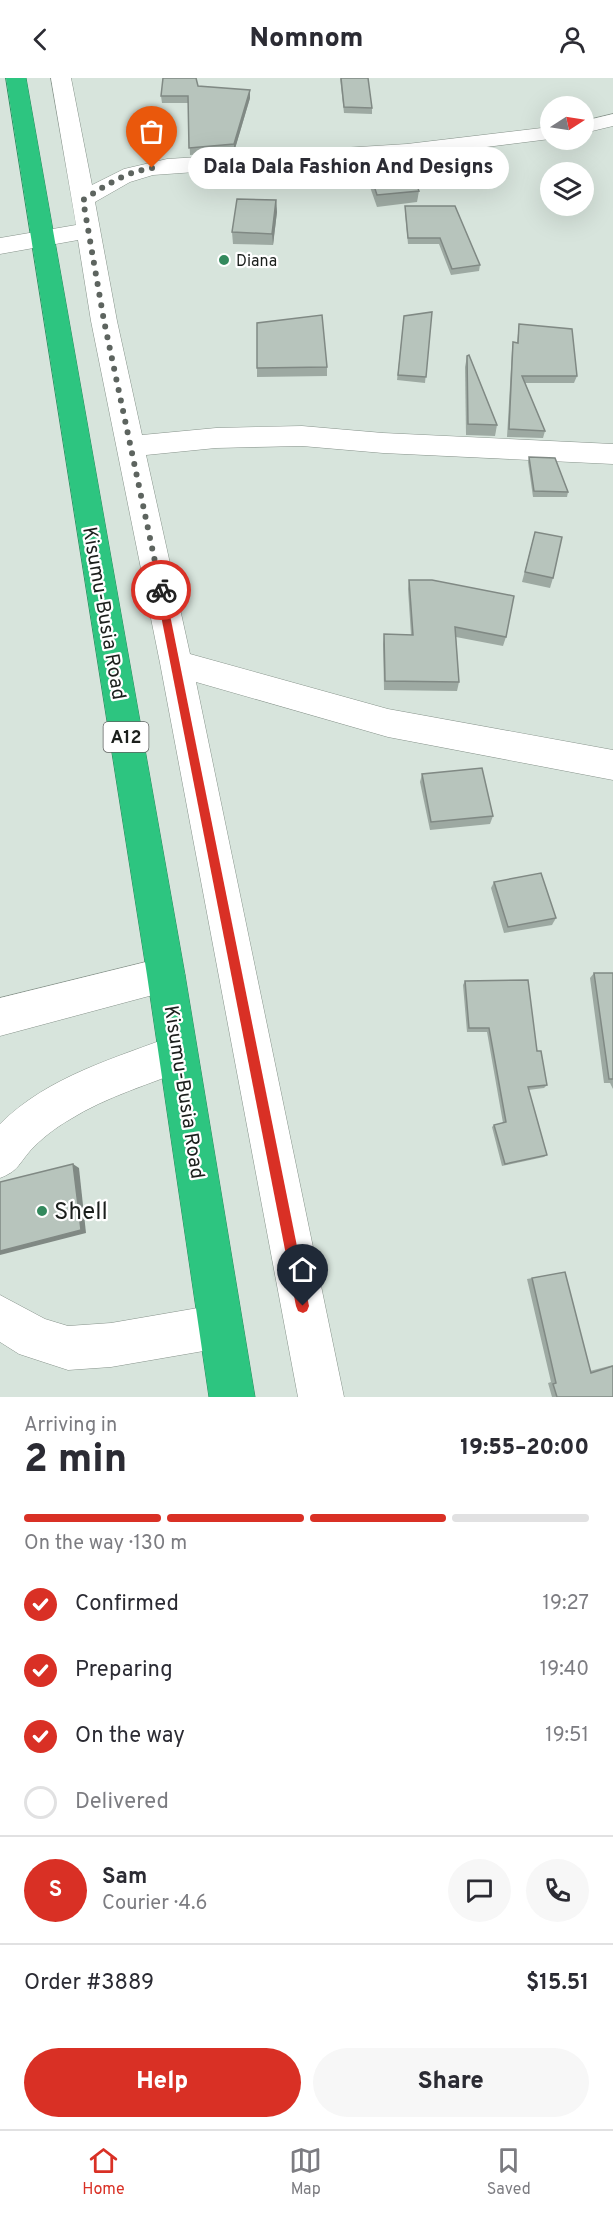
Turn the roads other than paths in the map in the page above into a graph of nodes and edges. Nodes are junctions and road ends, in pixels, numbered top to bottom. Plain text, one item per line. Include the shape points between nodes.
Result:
1 (16, 78) edge
2 (61, 78) edge
3 (613, 120) edge
4 (594, 125) edge
5 (540, 135) edge
6 (85, 216) junction
7 (41, 237) junction
8 (0, 246) edge
9 (131, 446) junction
10 (613, 454) edge
11 (176, 663) junction
12 (613, 765) edge
13 (166, 975) junction
14 (0, 1017) edge
15 (178, 1053) junction
16 (0, 1158) edge
17 (0, 1317) edge
18 (221, 1326) junction
19 (232, 1397) edge
20 (321, 1397) edge

1 - 7 highway, Kisumu-Busia Road / A12
2 - 6 street
3 - 4 street
5 - 6 street via 360,156 137,170 117,178
6 - 7 street
6 - 9 street
7 - 8 street
7 - 13 highway, Kisumu-Busia Road / A12
9 - 10 street via 216,438 302,436
9 - 11 street
11 - 12 street via 388,723
11 - 20 street
13 - 14 street
13 - 15 highway, Kisumu-Busia Road / A12
15 - 16 street via 70,1096 28,1125
15 - 18 highway, Kisumu-Busia Road / A12
17 - 18 street via 35,1338 68,1348 111,1345
18 - 19 highway, Kisumu-Busia Road / A12

